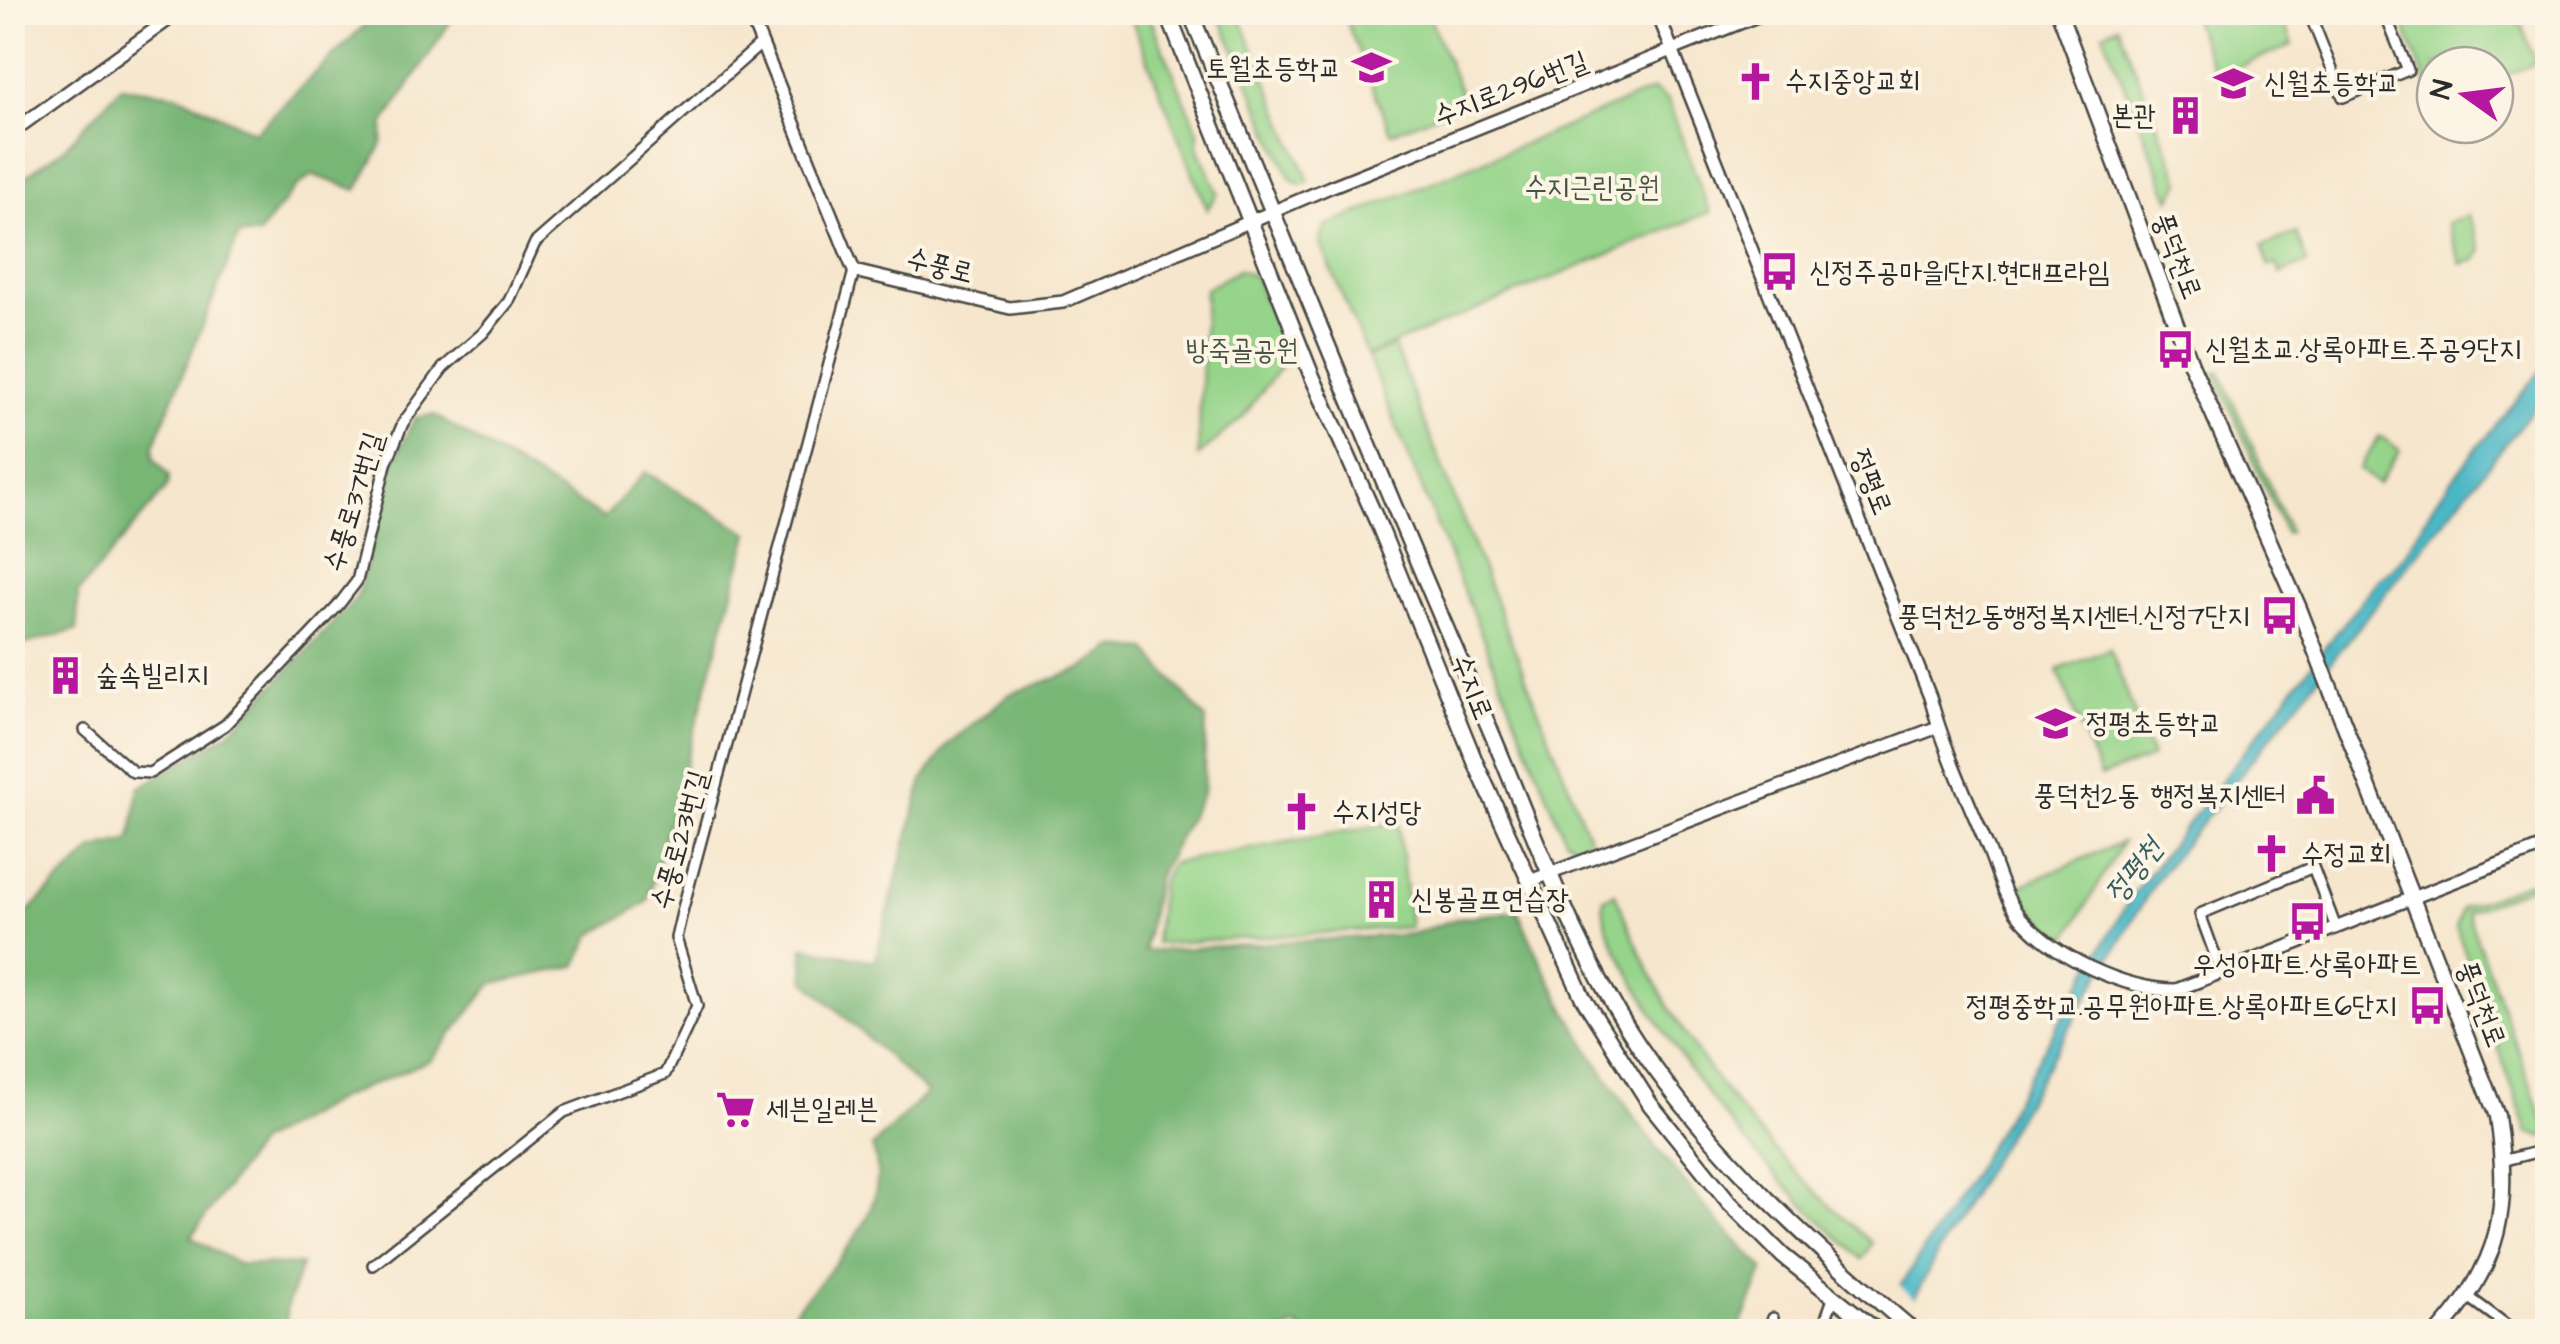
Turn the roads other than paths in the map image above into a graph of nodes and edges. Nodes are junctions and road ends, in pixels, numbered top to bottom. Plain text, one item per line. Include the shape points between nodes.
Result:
1 (179, 12) edge
2 (749, 12) edge
3 (1167, 12) edge
4 (1190, 12) edge
5 (1657, 12) edge
6 (1766, 12) edge
7 (2059, 12) edge
8 (2309, 12) edge
9 (2384, 12) edge
10 (762, 43) junction
11 (1672, 51) junction
12 (12, 132) edge
13 (1274, 212) junction
14 (1249, 224) junction
15 (854, 271) junction
16 (1938, 728) junction
17 (85, 730) dead end
18 (2548, 845) edge
19 (1552, 872) junction
20 (1530, 881) junction
21 (2414, 898) junction
22 (2336, 928) junction
23 (2222, 974) junction
24 (2548, 1149) edge
25 (2501, 1162) junction
26 (373, 1265) dead end
27 (1834, 1296) junction
28 (2470, 1298) junction
29 (1774, 1318) dead end
30 (1911, 1328) edge
31 (1768, 1332) edge
32 (1821, 1332) edge
33 (1878, 1332) edge
34 (2439, 1332) edge
35 (2516, 1332) edge

1 - 12 street
2 - 10 street
3 - 14 main road, 수지로
4 - 13 main road, 수지로
5 - 11 street, 정평로
6 - 11 street, 수지로296번길
7 - 21 main road, 풍덕천로 via 2191,364
8 - 9 street via 2343,97 2408,70
10 - 15 street
10 - 17 street, 수풍로37번길 via 535,243 509,301 443,368 403,423 357,581 224,725 150,773 132,772
11 - 13 street, 수지로296번길
11 - 16 street, 정평로
13 - 14 street, 수풍로
13 - 19 main road, 수지로
14 - 15 street, 수풍로 via 1084,294 1024,309
14 - 20 main road, 수지로
15 - 26 street, 수풍로23번길 via 676,938 697,1006 677,1056 665,1074 564,1112
16 - 19 street
16 - 23 street, 정평로 via 2014,908 2064,952 2146,988 2176,990
18 - 21 street
19 - 20 street
19 - 30 main road, 수지로 via 1616,1010 1674,1094 1772,1208
20 - 27 main road, 수지로 via 1583,998 1682,1148 1756,1231
21 - 22 street
21 - 25 main road, 풍덕천로 via 2497,1116
22 - 23 street
22 - 23 street via 2314,867 2200,914
24 - 25 street
25 - 28 main road, 풍덕천로 via 2500,1216 2490,1258
27 - 32 street
27 - 33 main road, 수지로
28 - 34 main road, 풍덕천로
28 - 35 street
29 - 31 street

